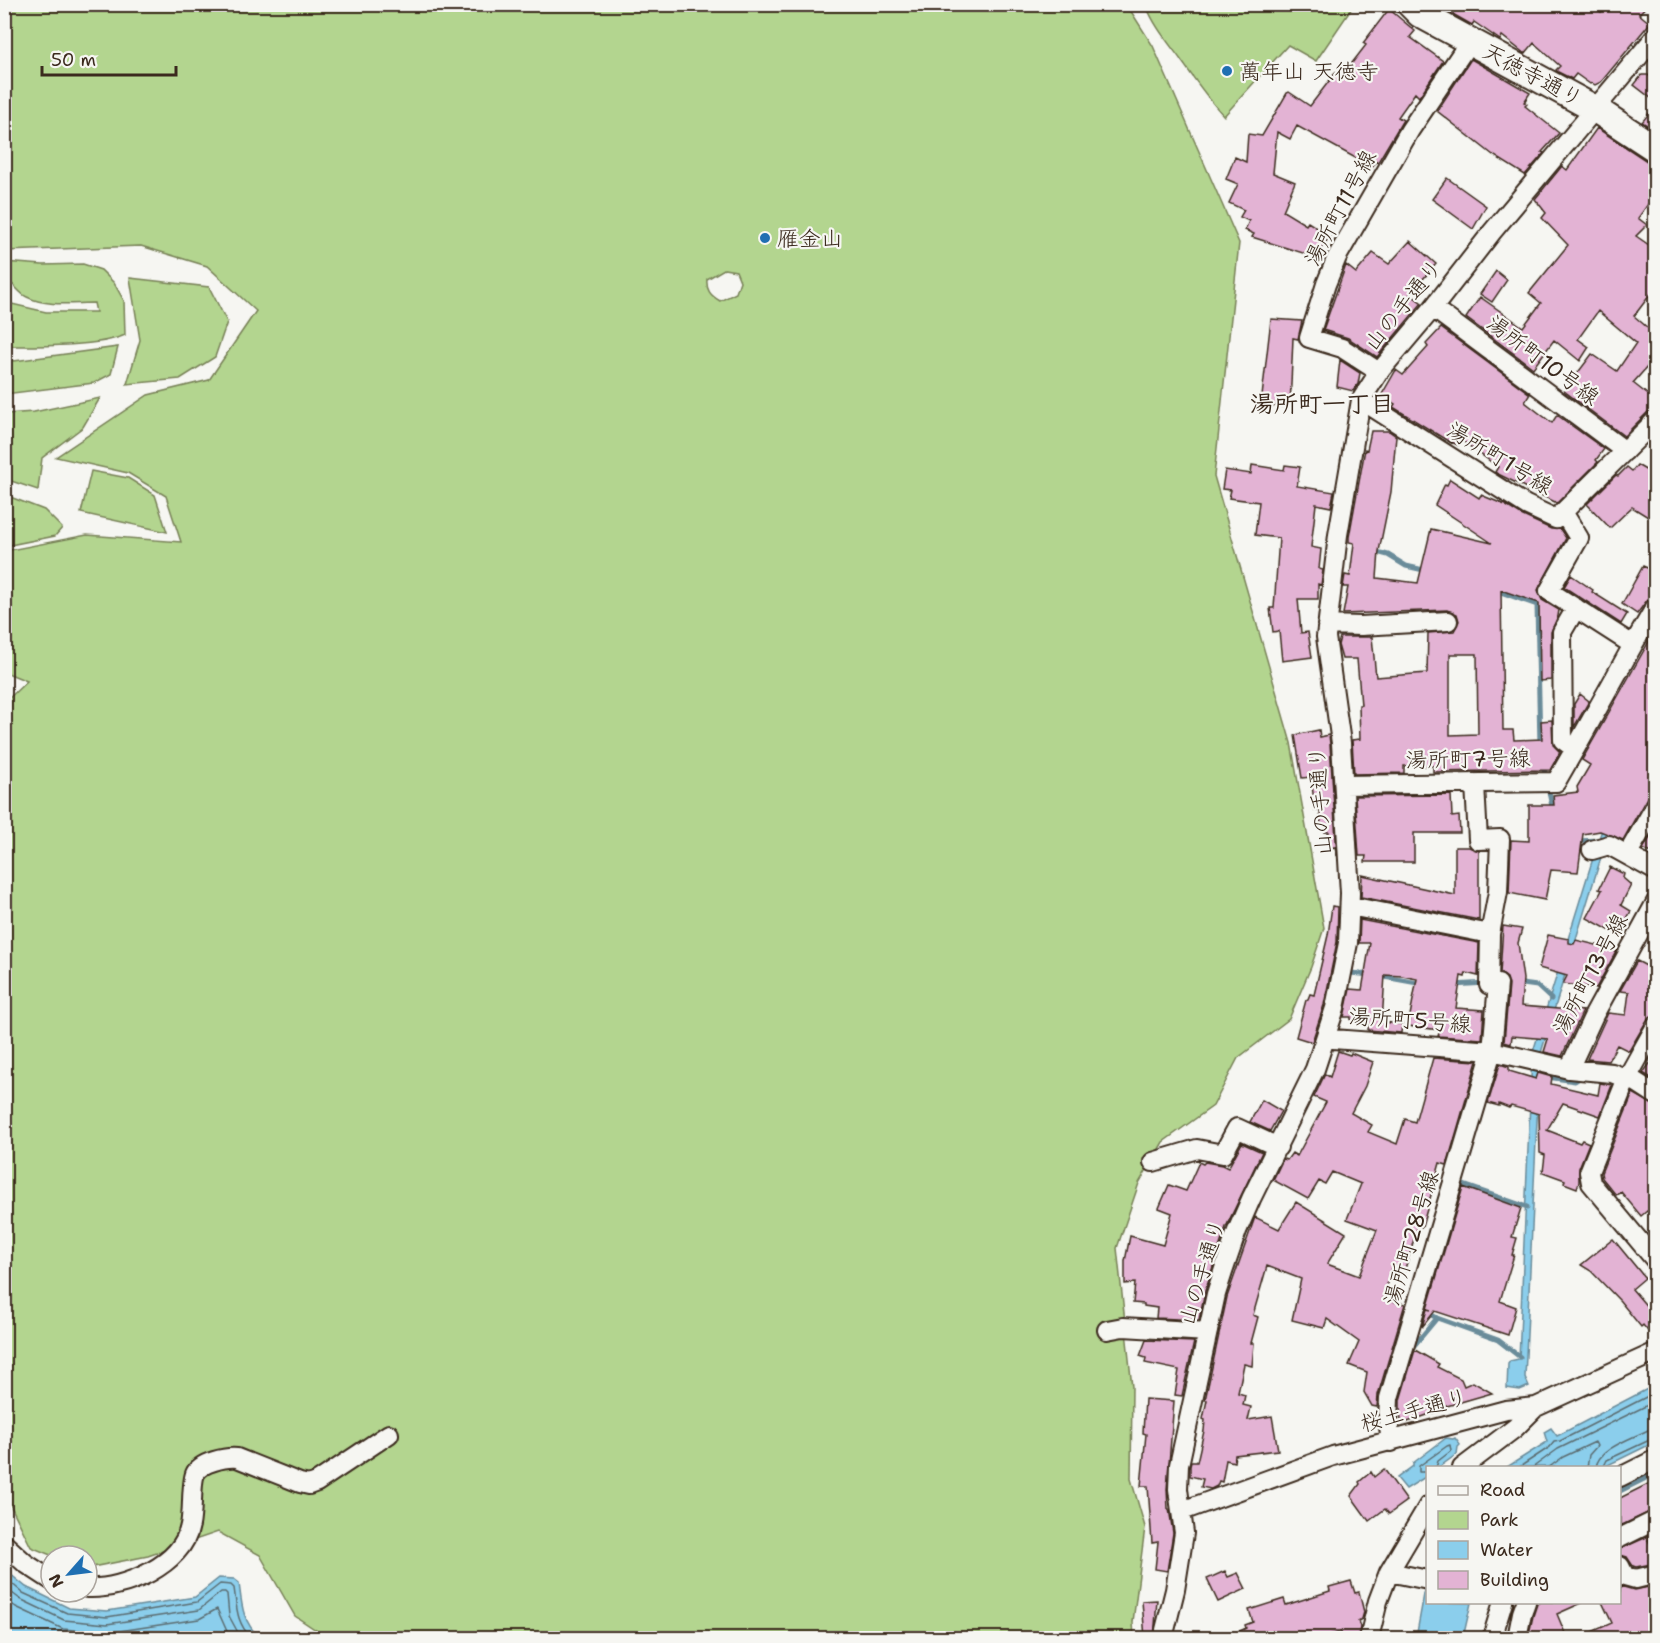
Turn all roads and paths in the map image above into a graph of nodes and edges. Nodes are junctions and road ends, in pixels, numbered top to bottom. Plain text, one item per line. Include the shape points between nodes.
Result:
1 (1410, 4) edge
2 (1656, 36) edge
3 (1470, 41) junction
4 (1595, 109) junction
5 (1656, 149) edge
6 (1433, 308) junction
7 (1379, 372) junction
8 (1361, 400) junction
9 (1656, 420) edge
10 (1625, 451) junction
11 (1563, 512) junction
12 (1656, 606) edge
13 (1576, 609) junction
14 (1448, 621) dead end
15 (1327, 625) junction
16 (1633, 645) junction
17 (1575, 749) junction
18 (1474, 784) junction
19 (1344, 785) junction
20 (1656, 805) edge
21 (1601, 848) dead end
22 (1627, 855) junction
23 (1656, 871) edge
24 (1656, 902) edge
25 (1350, 906) junction
26 (1490, 934) junction
27 (1656, 1026) edge
28 (1326, 1036) junction
29 (1492, 1051) junction
30 (1569, 1069) junction
31 (1628, 1078) junction
32 (1656, 1095) edge
33 (1278, 1147) junction
34 (1153, 1162) dead end
35 (1656, 1261) edge
36 (1107, 1330) dead end
37 (1208, 1332) junction
38 (1656, 1353) edge
39 (1536, 1407) junction
40 (389, 1434) dead end
41 (1391, 1442) junction
42 (1656, 1459) edge
43 (1463, 1466) edge
44 (1621, 1476) edge
45 (1426, 1509) edge
46 (1182, 1511) junction
47 (1656, 1520) edge
48 (1621, 1538) edge
49 (4, 1544) edge
50 (1621, 1568) edge
51 (39, 1572) edge
52 (1389, 1572) junction
53 (1656, 1574) edge
54 (1419, 1578) edge
55 (99, 1587) edge
56 (1502, 1604) edge
57 (1524, 1608) edge
58 (1168, 1636) edge
59 (1369, 1638) edge
60 (1492, 1638) edge
61 (1507, 1638) edge
62 (1517, 1638) edge

1 - 3 street, 天徳寺通り via 1420,14
2 - 4 street, 山の手通り
3 - 4 street, 天徳寺通り
3 - 7 street, 湯所町11号線 via 1410,130 1337,257 1309,338 1342,348
4 - 5 street, 天徳寺通り
4 - 6 street, 山の手通り
6 - 7 street, 山の手通り
6 - 10 street, 湯所町10号線
7 - 8 street, 山の手通り
8 - 11 street, 湯所町1号線 via 1526,506 1556,519
8 - 15 street, 山の手通り
9 - 10 street, 湯所町1号線
10 - 11 street, 湯所町1号線
11 - 13 street via 1579,538 1549,591
12 - 16 street
13 - 16 street
13 - 17 street via 1562,632 1563,740
14 - 15 street
15 - 19 street, 山の手通り
16 - 17 street
17 - 18 street, 湯所町7号線 via 1556,782
18 - 19 street, 湯所町7号線
18 - 26 street via 1478,840 1500,839 1498,892
19 - 25 street, 山の手通り
20 - 22 street
21 - 22 street
22 - 23 street
24 - 30 street, 湯所町13号線
25 - 26 street
25 - 28 street, 山の手通り via 1348,942
26 - 29 street, 湯所町28号線 via 1489,985 1498,984
27 - 31 street
28 - 29 street, 湯所町5号線
28 - 33 street, 山の手通り via 1316,1069
29 - 30 street, 湯所町5号線
29 - 41 street, 湯所町28号線 via 1389,1398
30 - 31 street, 湯所町5号線
31 - 32 street, 湯所町5号線
31 - 35 street via 1589,1172 1591,1183
33 - 34 street via 1238,1128 1222,1154 1197,1149
33 - 37 street, 山の手通り via 1237,1231
36 - 37 street via 1133,1327
37 - 46 street, 山の手通り via 1179,1465
38 - 39 street, 桜土手通り
39 - 41 street, 桜土手通り via 1506,1410
39 - 43 street via 1515,1428
40 - 55 street via 309,1485 237,1458 202,1466 195,1473 190,1527 181,1548 132,1581
41 - 46 street, 桜土手通り via 1333,1456
42 - 44 street
45 - 52 street
46 - 58 street, 山の手通り via 1184,1533
47 - 48 street
49 - 51 street
50 - 53 street via 1625,1576 1636,1579
52 - 54 street
52 - 59 street
56 - 60 street
57 - 61 street
57 - 62 street

